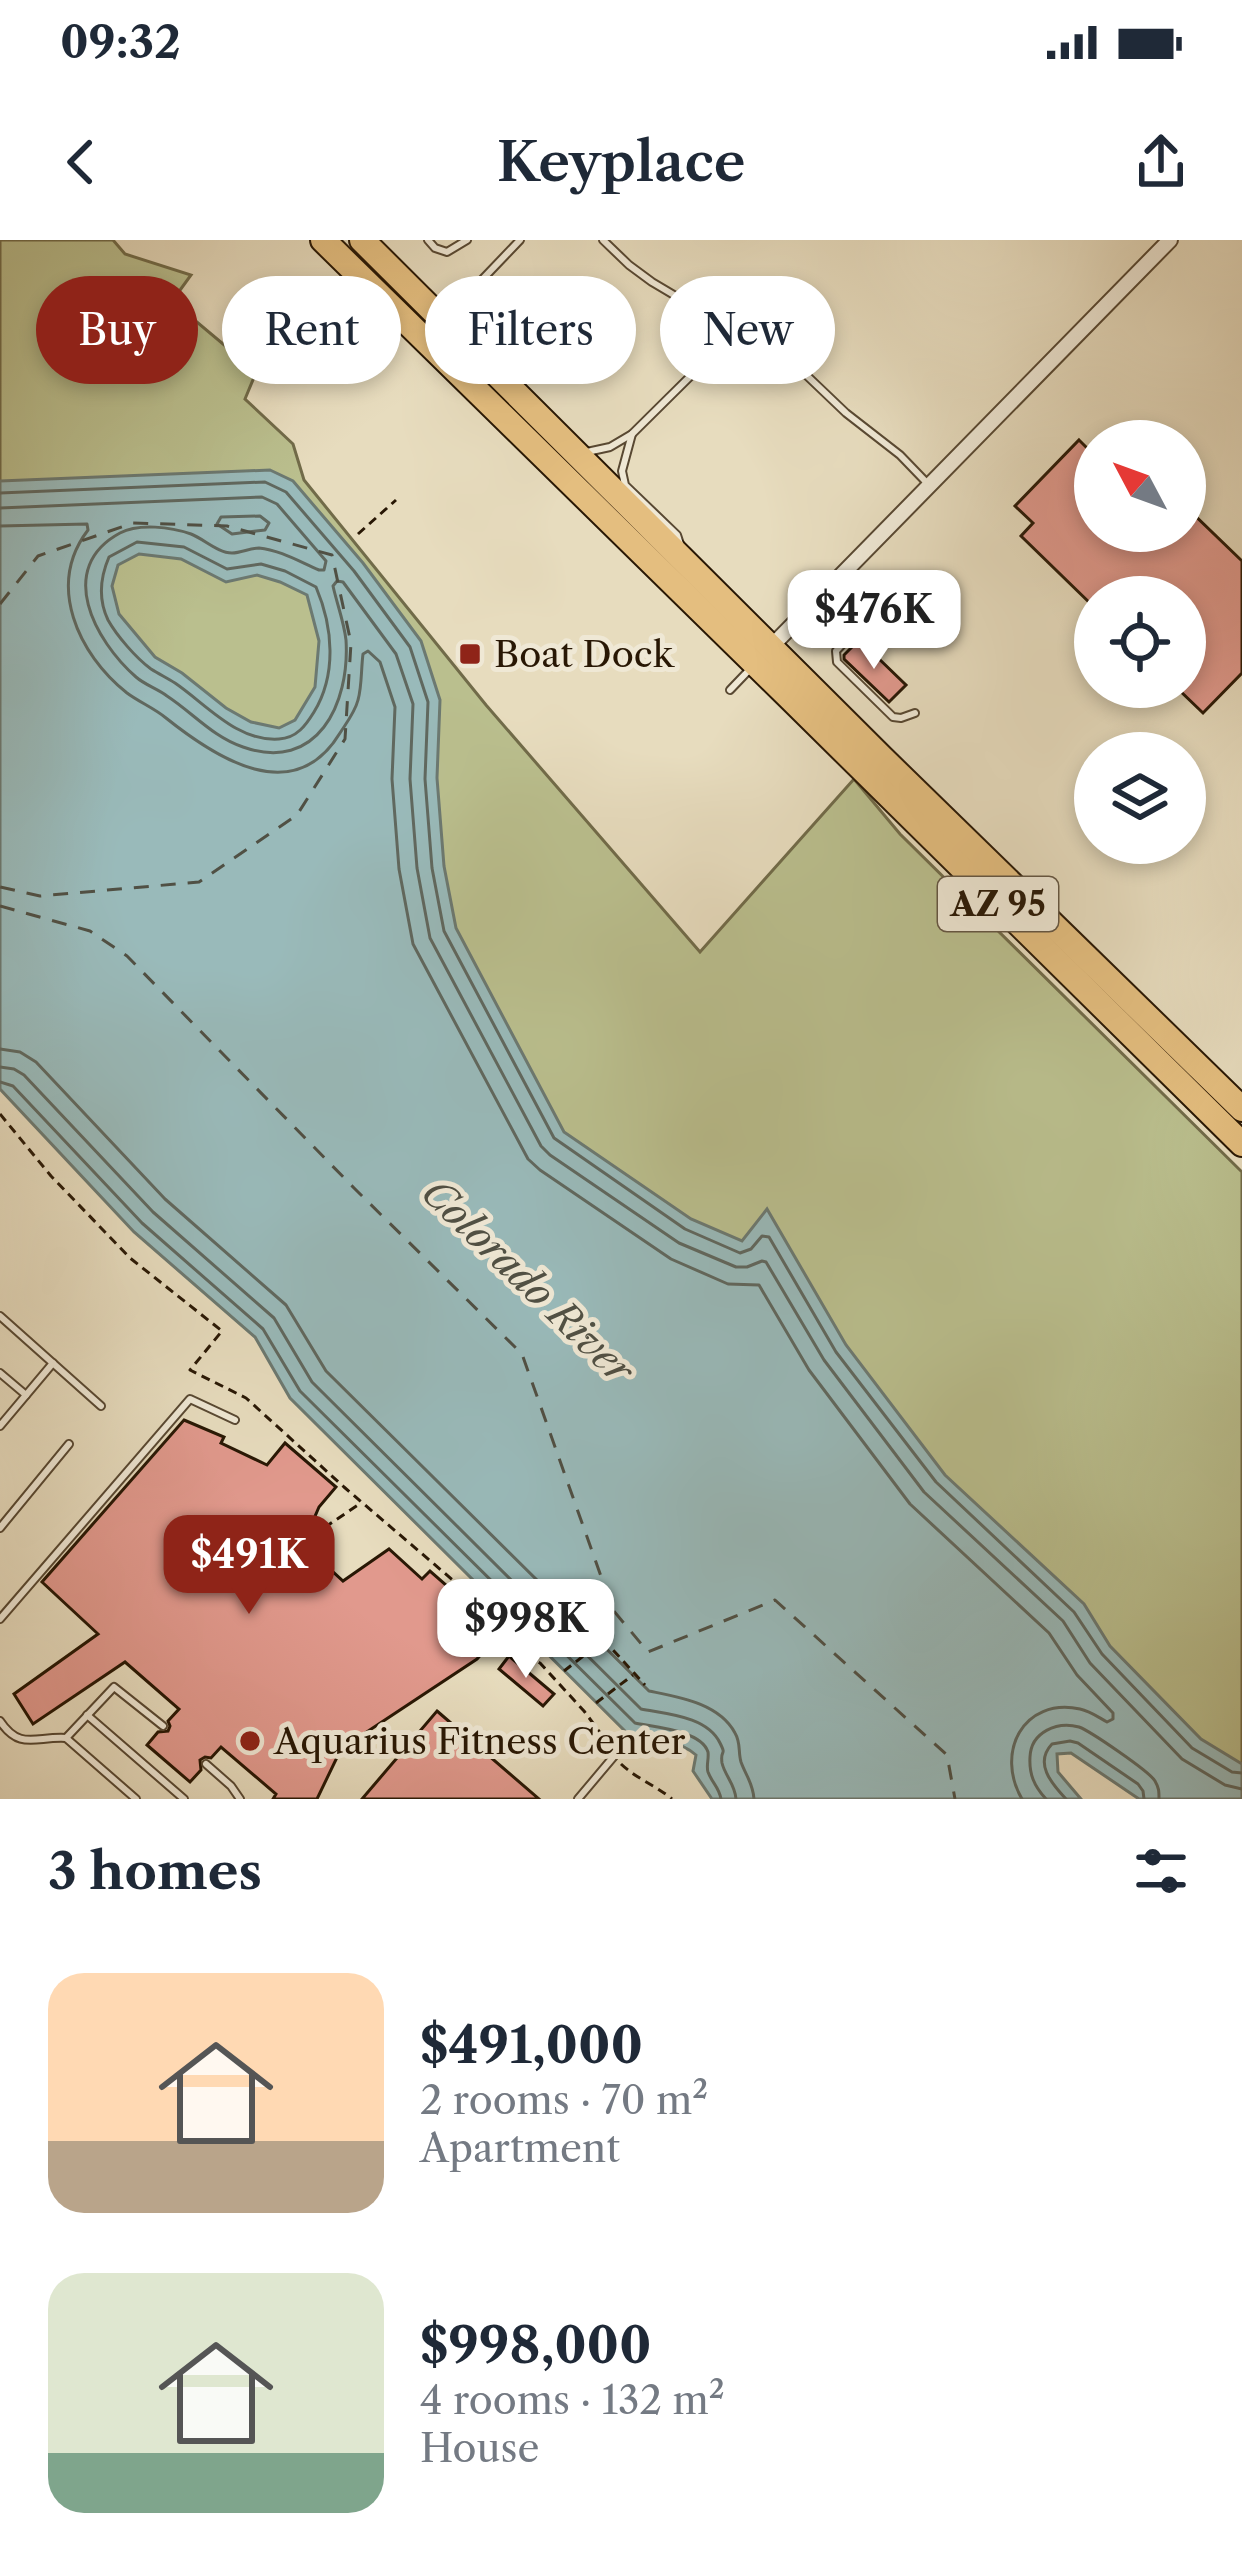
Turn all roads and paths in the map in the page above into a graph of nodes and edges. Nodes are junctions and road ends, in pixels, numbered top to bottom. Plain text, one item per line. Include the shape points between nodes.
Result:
1 (323, 240) edge
2 (362, 240) edge
3 (428, 240) edge
4 (467, 240) edge
5 (520, 240) edge
6 (603, 240) edge
7 (1170, 240) edge
8 (486, 276) edge
9 (660, 287) edge
10 (682, 384) edge
11 (816, 384) edge
12 (632, 434) junction
13 (577, 454) junction
14 (930, 485) junction
15 (396, 500) dead end
16 (358, 533) dead end
17 (685, 562) junction
18 (876, 617) dead end
19 (764, 655) junction
20 (730, 690) dead end
21 (915, 713) dead end
22 (1242, 1109) edge
23 (0, 1114) edge
24 (1242, 1144) edge
25 (0, 1316) edge
26 (53, 1363) junction
27 (0, 1373) edge
28 (26, 1395) junction
29 (101, 1406) dead end
30 (235, 1420) dead end
31 (0, 1426) edge
32 (69, 1444) dead end
33 (362, 1502) junction
34 (0, 1528) edge
35 (313, 1536) dead end
36 (0, 1618) edge
37 (593, 1628) dead end
38 (604, 1640) junction
39 (564, 1671) dead end
40 (635, 1673) junction
41 (646, 1685) dead end
42 (596, 1703) dead end
43 (87, 1715) junction
44 (0, 1721) edge
45 (164, 1726) dead end
46 (66, 1738) junction
47 (615, 1755) junction
48 (206, 1764) dead end
49 (136, 1799) edge
50 (184, 1799) edge
51 (240, 1799) edge
52 (578, 1799) edge
53 (672, 1799) edge

1 - 19 highway, AZ 95
2 - 13 highway, AZ 95
3 - 4 lane via 447,252
5 - 8 lane
6 - 9 lane
7 - 14 street
10 - 12 lane
11 - 14 lane
12 - 13 lane
12 - 17 lane via 625,485 677,535
13 - 17 highway, AZ 95
14 - 19 street
15 - 16 path
17 - 19 highway, AZ 95
18 - 21 lane via 836,651 837,662 893,717
19 - 20 lane
19 - 22 highway, AZ 95
19 - 24 highway, AZ 95 via 889,797
23 - 33 path via 130,1258 222,1331 190,1370 247,1398
25 - 26 lane
26 - 28 lane
26 - 29 lane
27 - 28 lane
28 - 31 lane
30 - 36 lane via 190,1400
32 - 34 lane
33 - 35 path
33 - 47 path via 469,1594 504,1629 506,1645 540,1663
37 - 38 path
38 - 39 path
38 - 40 path
40 - 41 path
40 - 42 path
43 - 45 lane via 114,1687
43 - 46 lane
43 - 50 lane
44 - 46 lane via 19,1741
46 - 49 lane
47 - 52 lane
47 - 53 path
48 - 51 lane

